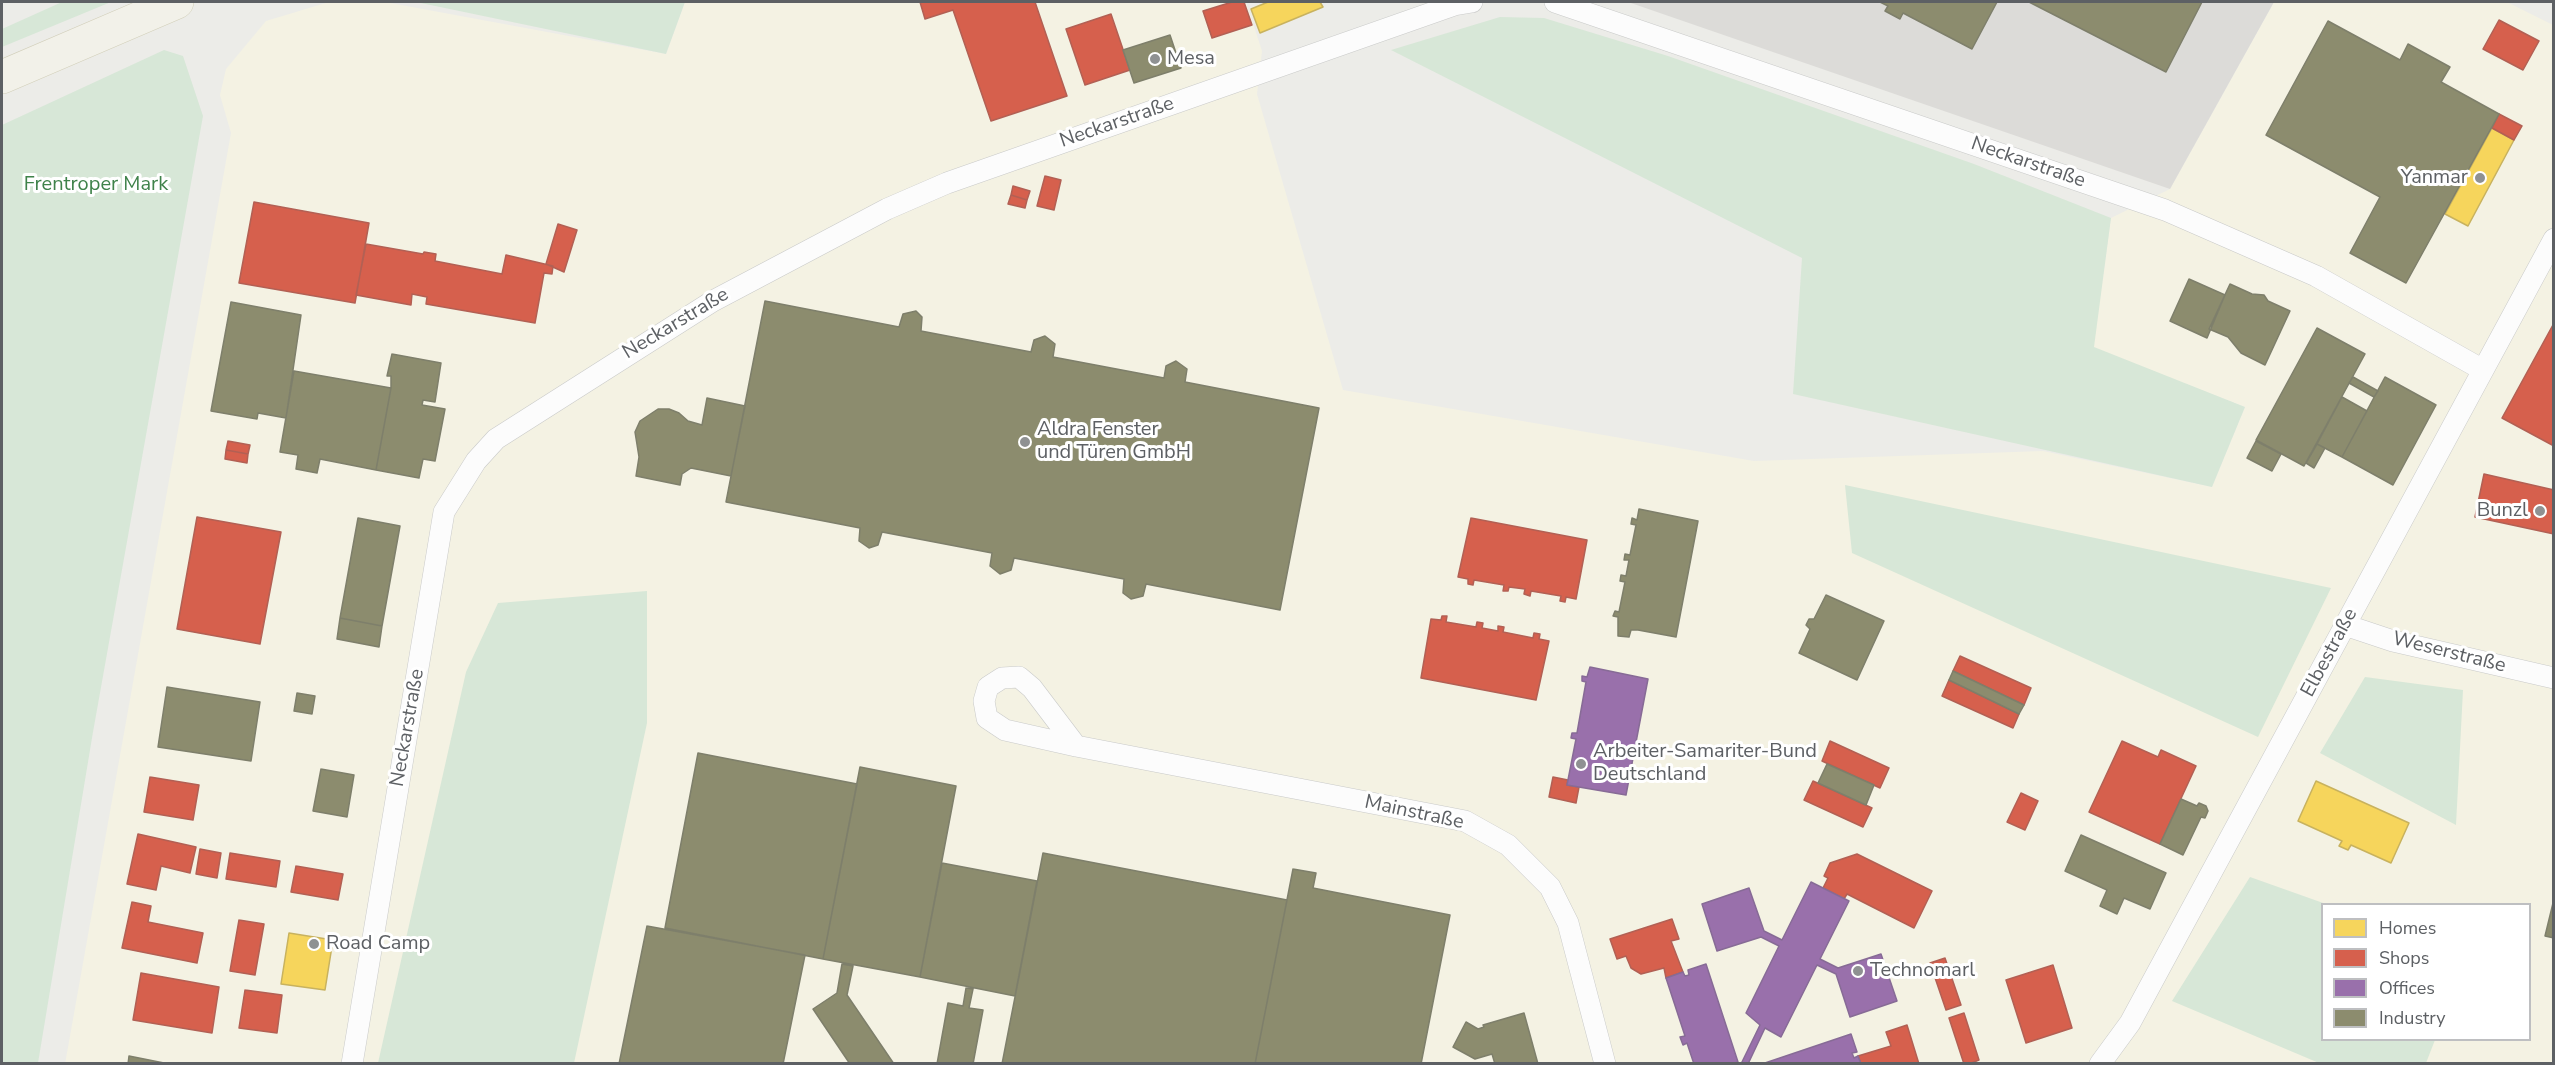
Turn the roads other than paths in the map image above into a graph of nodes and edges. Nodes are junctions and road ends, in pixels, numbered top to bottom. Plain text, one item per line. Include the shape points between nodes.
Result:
1 (173, 2) edge
2 (1472, 2) edge
3 (1555, 2) edge
4 (2, 77) edge
5 (2553, 239) edge
6 (2482, 370) junction
7 (2345, 625) junction
8 (2553, 678) edge
9 (1076, 746) dead end
10 (352, 1064) edge
11 (1605, 1064) edge
12 (2100, 1064) edge

1 - 4 main road
2 - 10 street, Neckarstraße via 1454,5 958,179 887,209 713,301 496,439 476,461 444,512
3 - 6 street, Neckarstraße via 2165,210 2316,276
5 - 6 street, Elbestraße
6 - 7 street, Elbestraße
7 - 8 street, Weserstraße via 2393,641
7 - 12 street, Elbestraße via 2130,1023
9 - 11 street, Mainstraße via 1465,821 1508,845 1550,887 1568,923

